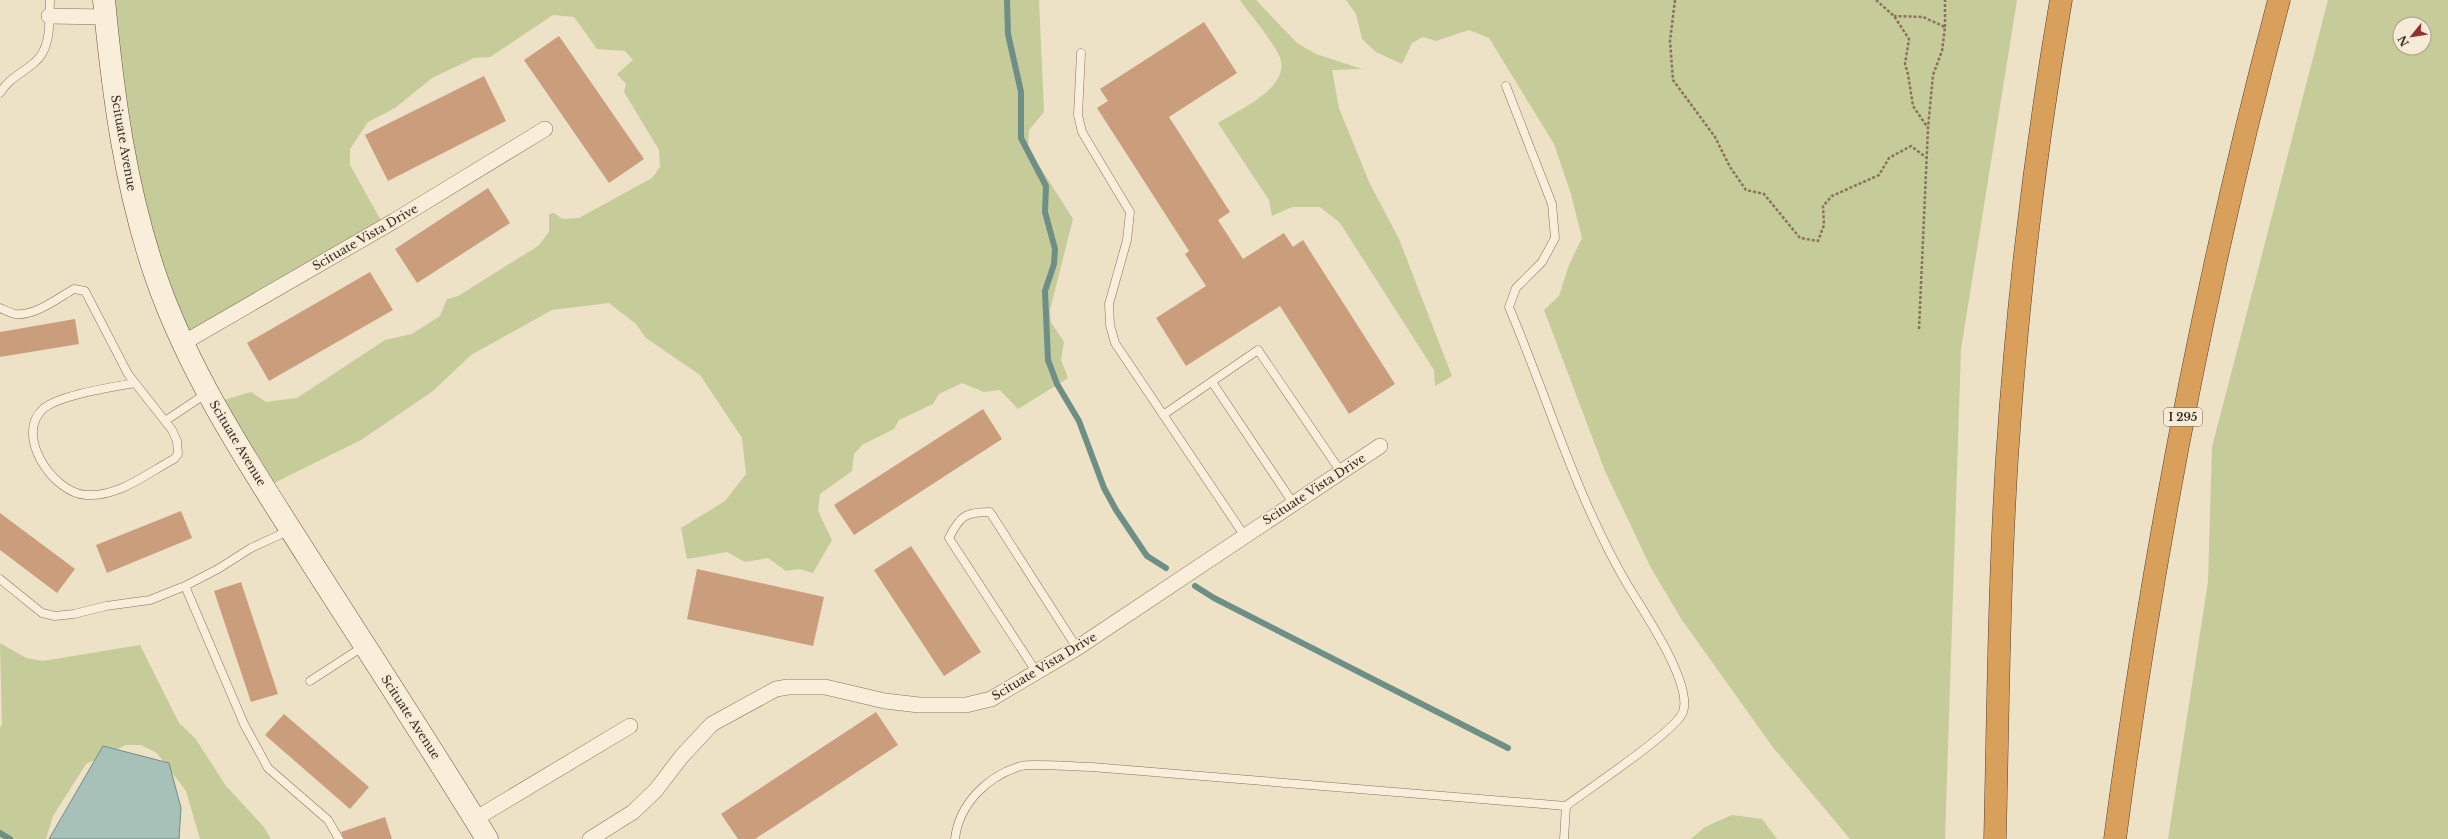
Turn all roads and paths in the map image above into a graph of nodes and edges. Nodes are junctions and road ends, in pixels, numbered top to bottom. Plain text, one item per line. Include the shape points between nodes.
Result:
1 (50, 0) edge
2 (1675, 0) edge
3 (1876, 0) edge
4 (1945, 0) edge
5 (2061, 0) edge
6 (2279, 0) edge
7 (105, 9) edge
8 (49, 16) junction
9 (1894, 16) junction
10 (1945, 27) junction
11 (1081, 53) dead end
12 (1506, 86) dead end
13 (0, 92) edge
14 (1928, 128) junction
15 (545, 129) dead end
16 (1927, 158) junction
17 (0, 308) edge
18 (1919, 329) dead end
19 (183, 343) junction
20 (1212, 382) junction
21 (135, 383) junction
22 (207, 392) junction
23 (1163, 415) junction
24 (165, 421) junction
25 (1380, 446) dead end
26 (1341, 472) junction
27 (1293, 503) junction
28 (291, 529) junction
29 (1244, 535) junction
30 (0, 579) edge
31 (185, 586) junction
32 (365, 646) junction
33 (1077, 648) junction
34 (1037, 673) junction
35 (310, 681) dead end
36 (630, 726) dead end
37 (1566, 806) junction
38 (475, 819) junction
39 (339, 839) edge
40 (487, 839) edge
41 (590, 839) edge
42 (955, 839) edge
43 (1564, 839) edge
44 (1995, 839) edge
45 (2116, 839) edge

1 - 8 lane
2 - 16 path via 1670,41 1673,80 1715,137 1730,167 1746,190 1764,194 1800,238 1818,241 1824,225 1823,206 1832,196 1879,175 1889,158 1910,146
3 - 9 path
4 - 10 path
5 - 44 highway via 2044,104 2026,246 2011,402 2002,544
6 - 45 highway, I 295 via 2235,174 2190,379 2146,632
7 - 8 street
7 - 19 main road, Scituate Avenue via 117,119 138,220 156,277
8 - 13 lane via 48,45 36,62 12,77
9 - 10 path via 1923,17
9 - 14 path via 1909,39 1904,64 1913,106
10 - 14 path via 1942,51 1932,75
11 - 23 lane via 1078,115 1082,132 1130,212 1127,240 1108,304 1110,325 1115,343
12 - 37 lane via 1552,204 1555,238 1542,262 1516,288 1509,307 1538,375 1570,465 1611,556 1671,660 1685,694 1683,712 1665,733
14 - 16 path
15 - 19 street, Scituate Vista Drive via 394,221
16 - 18 path
17 - 21 lane via 16,314 24,313 41,308 74,289 85,291
19 - 22 main road, Scituate Avenue
20 - 23 lane
20 - 26 lane via 1258,350
20 - 27 lane
21 - 24 lane
21 - 24 lane via 59,399 43,408 36,417 33,438 41,461 50,474 74,493 96,495 118,491 174,459 178,454 177,442
22 - 24 lane
22 - 28 main road, Scituate Avenue
23 - 29 lane
25 - 26 street, Scituate Vista Drive
26 - 27 street, Scituate Vista Drive
27 - 29 street, Scituate Vista Drive
28 - 31 lane via 251,548
28 - 32 main road, Scituate Avenue
29 - 33 street, Scituate Vista Drive
30 - 31 lane via 42,613 55,616 150,600
31 - 39 lane via 244,724 268,768 323,816
32 - 35 lane
32 - 38 main road, Scituate Avenue
33 - 34 street, Scituate Vista Drive
33 - 34 lane via 990,512 971,512 958,521 949,538
34 - 41 street, Scituate Vista Drive via 991,699 966,705 919,705 885,701 811,686 788,687 766,693 712,724 644,801 621,821
36 - 38 street
37 - 42 lane via 1092,767 1022,766 989,782 969,800 957,825
37 - 43 lane
38 - 40 main road, Scituate Avenue

